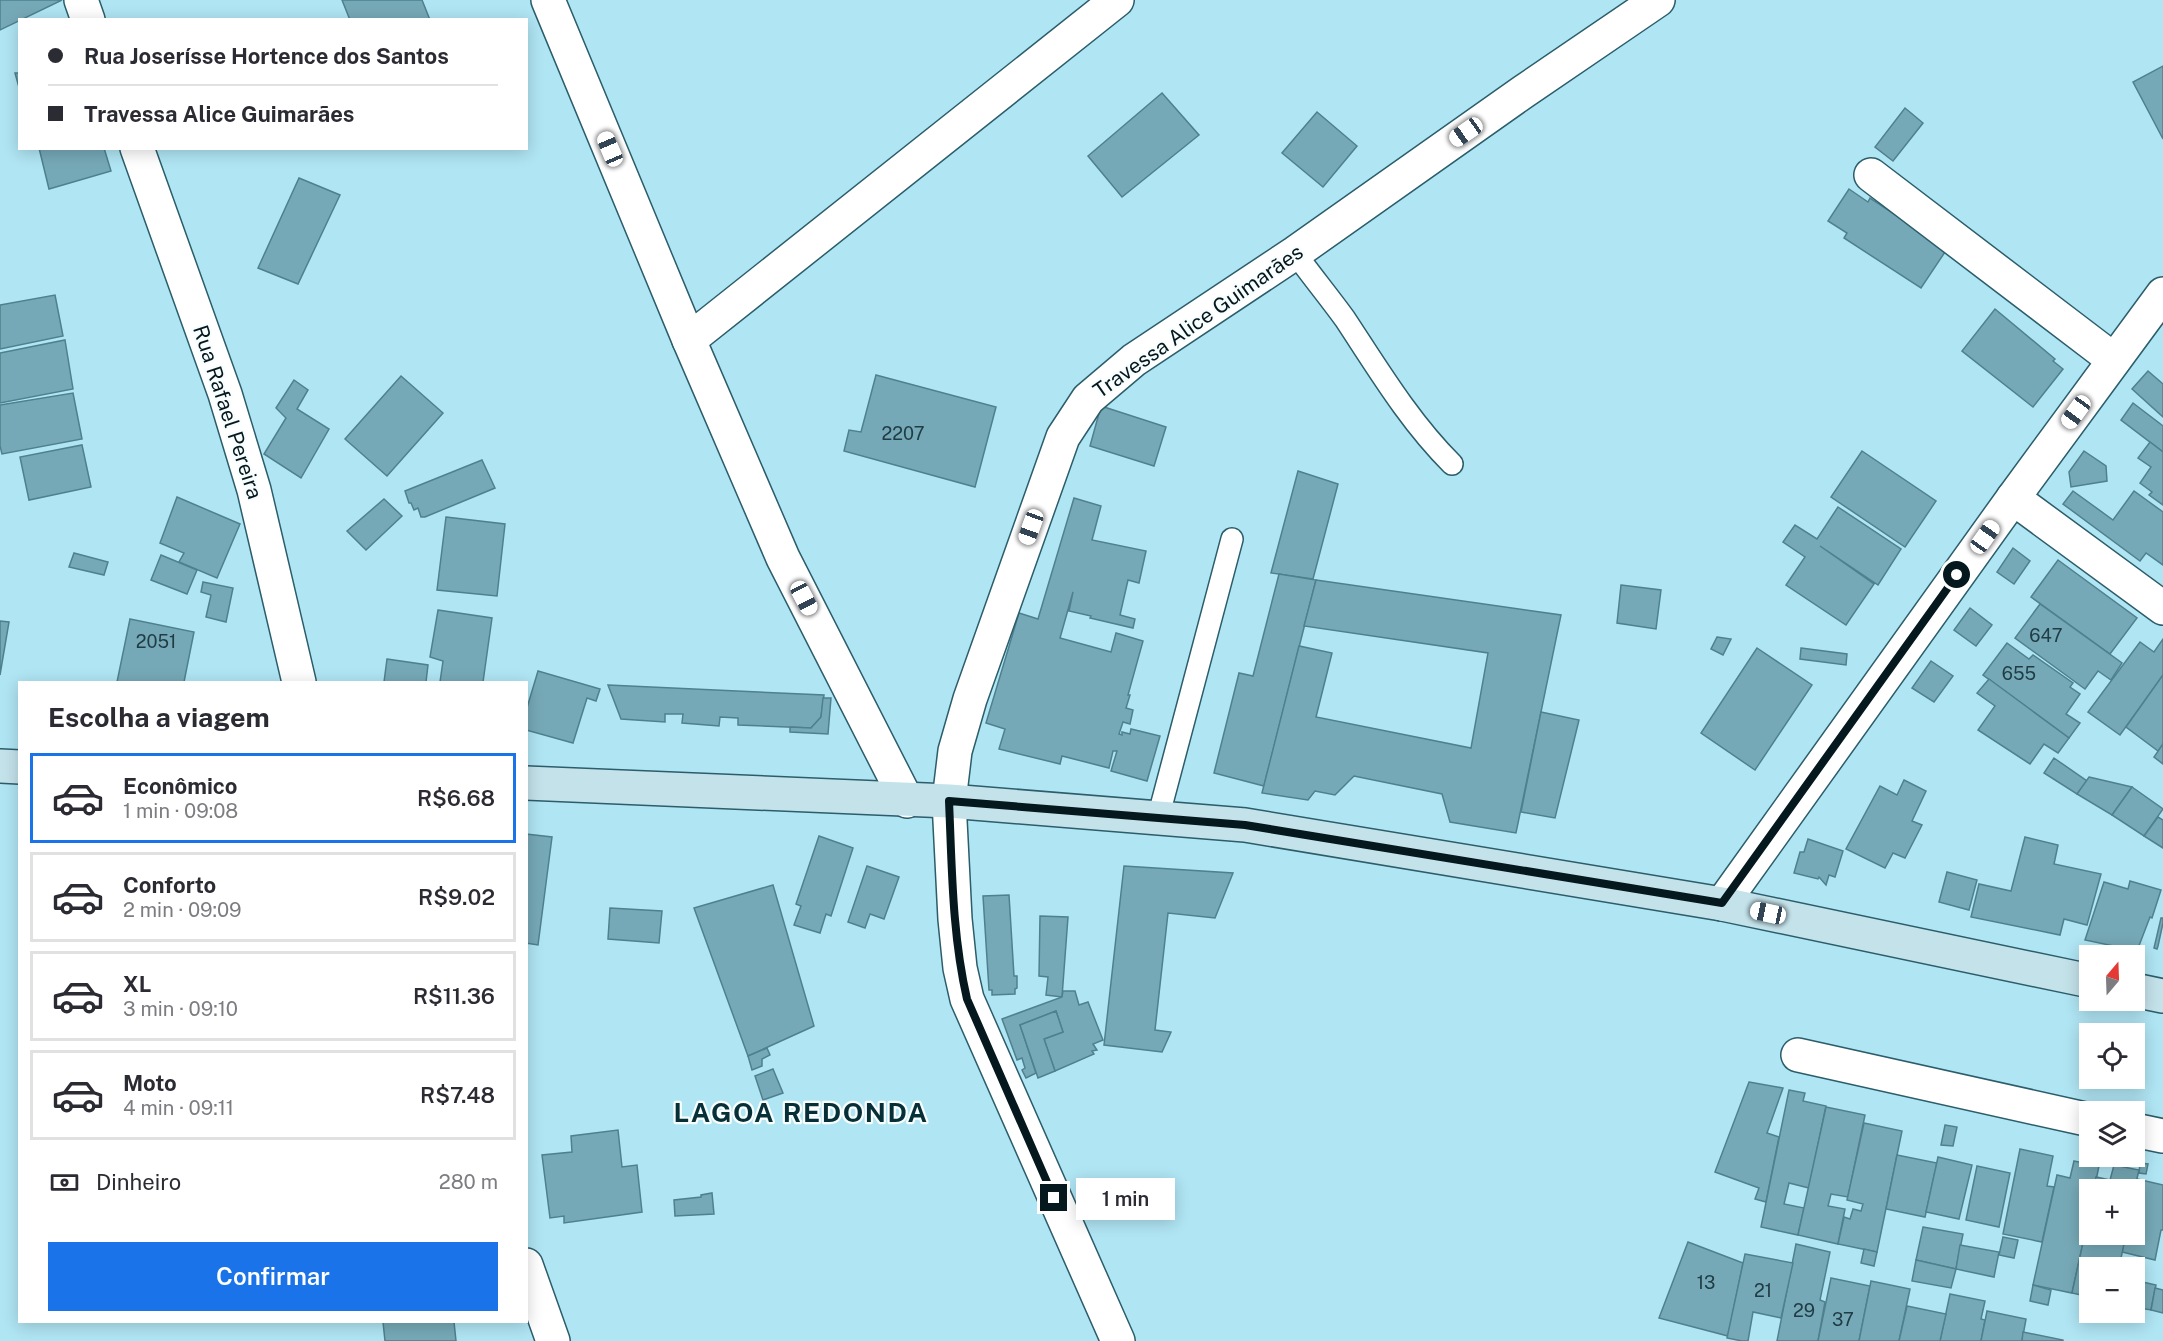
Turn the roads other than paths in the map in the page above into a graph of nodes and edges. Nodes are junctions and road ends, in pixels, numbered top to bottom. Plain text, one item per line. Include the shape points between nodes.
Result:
1 (81, 0) edge
2 (548, 0) edge
3 (1117, 0) edge
4 (1658, 0) edge
5 (87, 18) edge
6 (137, 150) edge
7 (1871, 175) dead end
8 (1295, 253) junction
9 (2163, 294) edge
10 (689, 340) junction
11 (2114, 360) junction
12 (1452, 464) dead end
13 (2013, 498) junction
14 (1232, 539) dead end
15 (2163, 608) edge
16 (299, 681) edge
17 (0, 766) edge
18 (18, 768) edge
19 (528, 783) edge
20 (907, 801) junction
21 (949, 801) junction
22 (1158, 818) junction
23 (1722, 903) junction
24 (2079, 979) edge
25 (2145, 992) edge
26 (2163, 996) edge
27 (1798, 1055) dead end
28 (2079, 1118) edge
29 (2145, 1132) edge
30 (2163, 1136) edge
31 (528, 1271) edge
32 (553, 1341) edge
33 (1118, 1341) edge

1 - 5 street
2 - 10 street
3 - 10 street
4 - 8 street, Travessa Alice Guimarães
6 - 16 street, Rua Rafael Pereira via 225,394 251,479
7 - 11 street
8 - 12 lane via 1393,393
8 - 21 street, Travessa Alice Guimarães via 1134,360 1088,399 1063,437 970,699 955,751
9 - 11 street
10 - 20 street via 783,558
11 - 13 street
13 - 15 street
13 - 23 street
14 - 22 lane
17 - 18 main road
19 - 20 main road
20 - 21 main road
21 - 22 main road
21 - 33 street, Travessa Alice Guimarães via 955,919 967,999
22 - 23 main road via 1245,825
23 - 24 main road
25 - 26 main road
27 - 28 street
29 - 30 street
31 - 32 street

